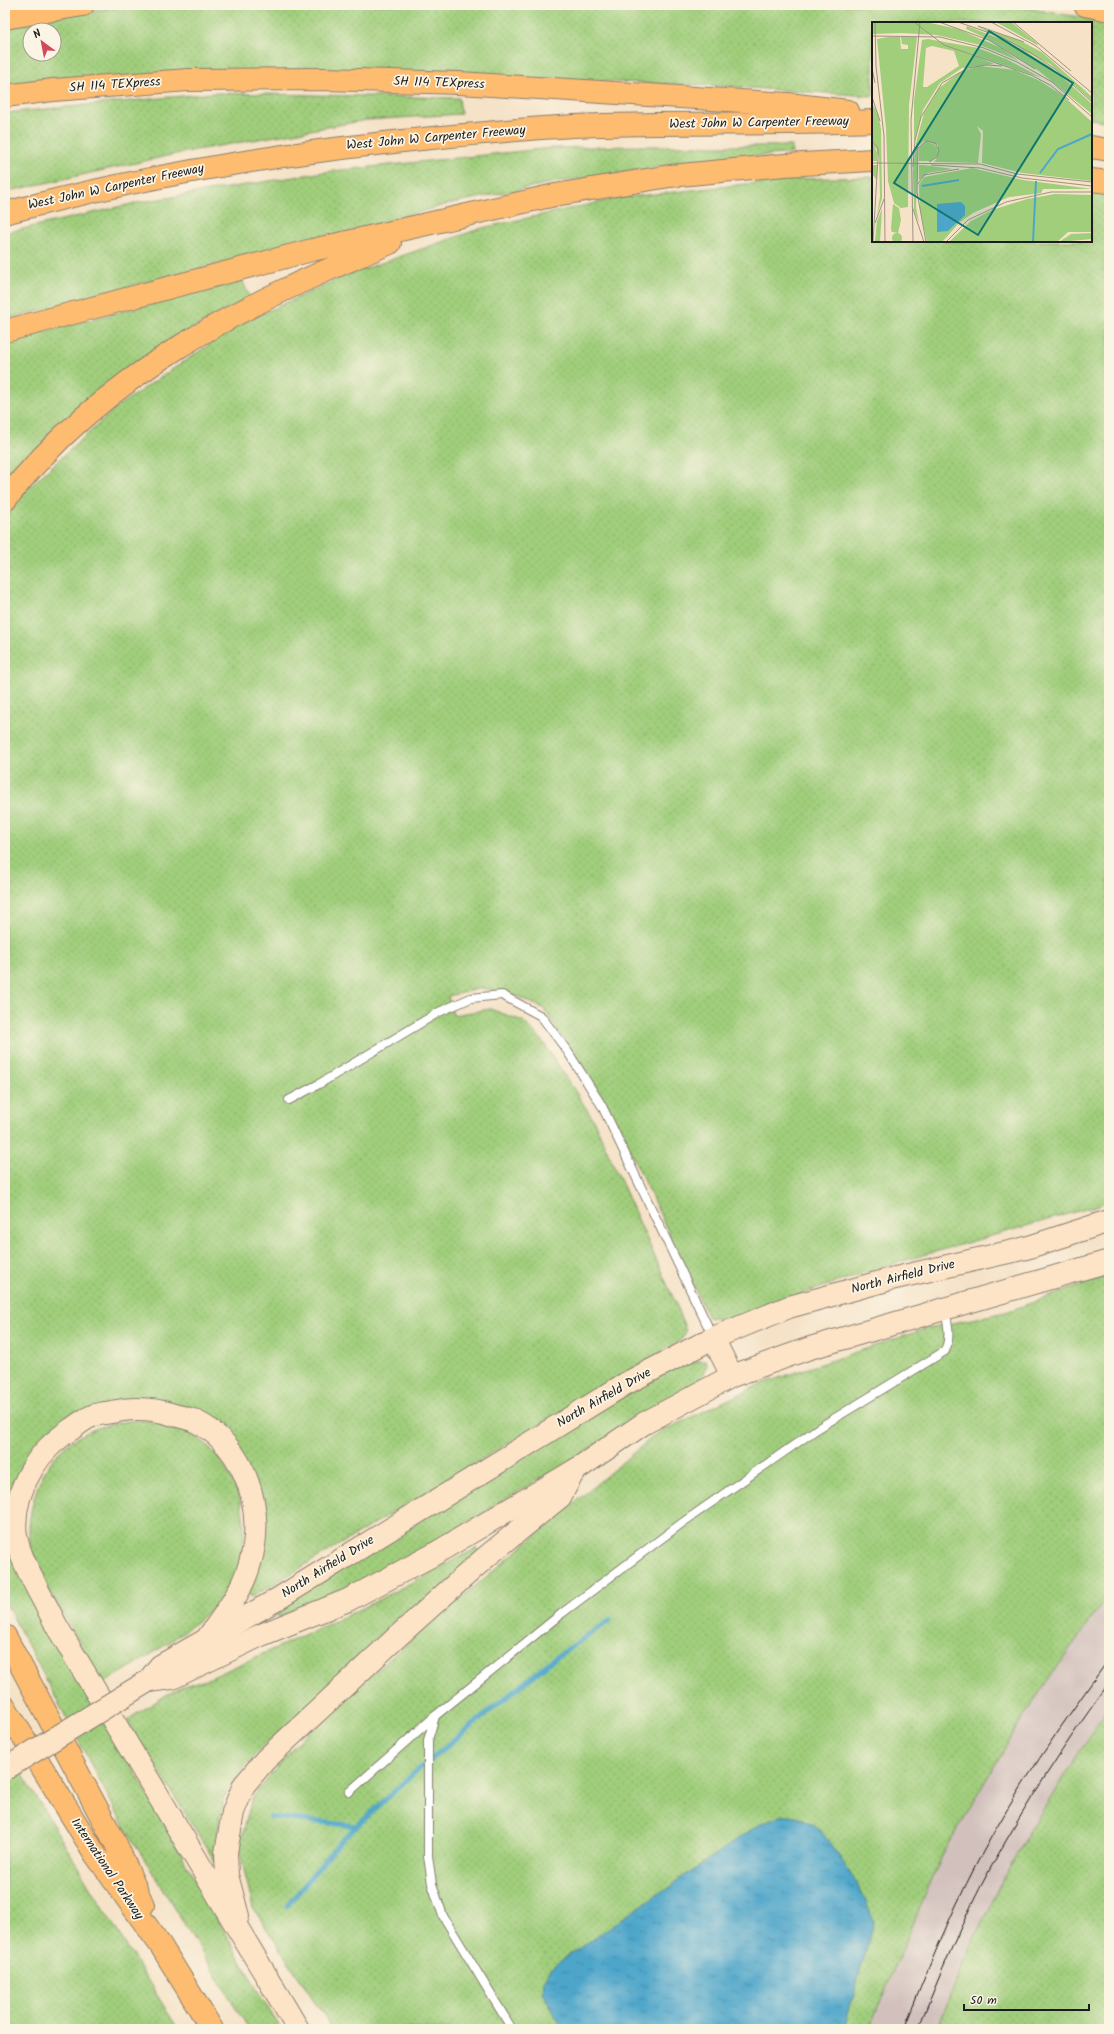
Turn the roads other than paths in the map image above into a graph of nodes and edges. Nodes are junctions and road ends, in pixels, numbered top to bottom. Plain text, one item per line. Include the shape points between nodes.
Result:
1 (83, 5) edge
2 (1085, 5) edge
3 (1109, 10) edge
4 (5, 18) edge
5 (5, 96) edge
6 (872, 114) edge
7 (872, 121) edge
8 (1092, 147) edge
9 (1109, 150) edge
10 (872, 160) edge
11 (1092, 180) edge
12 (1109, 182) edge
13 (5, 213) edge
14 (440, 222) junction
15 (5, 331) edge
16 (5, 500) edge
17 (289, 1100) dead end
18 (1109, 1221) edge
19 (1109, 1261) edge
20 (945, 1310) junction
21 (714, 1338) junction
22 (732, 1376) junction
23 (574, 1471) junction
24 (5, 1636) edge
25 (206, 1640) junction
26 (148, 1681) junction
27 (5, 1707) edge
28 (435, 1716) junction
29 (5, 1769) edge
30 (349, 1792) dead end
31 (243, 1938) junction
32 (161, 1946) junction
33 (212, 2029) edge
34 (298, 2029) edge
35 (512, 2029) edge

1 - 4 highway
2 - 3 highway
5 - 6 highway, SH 114 TEXpress via 188,80 324,79 467,84 788,104
7 - 13 highway, West John W Carpenter Freeway via 573,126 450,136 330,149 210,167 57,199
8 - 9 highway
10 - 14 highway via 670,176 555,194
11 - 12 highway
14 - 15 highway via 312,250
14 - 16 highway via 320,272 250,306 171,350 116,389 67,432
17 - 21 lane via 438,1012 471,998 502,995 541,1016 568,1052 602,1106
18 - 21 main road, North Airfield Drive via 1026,1248 789,1306
19 - 20 main road, North Airfield Drive
20 - 22 main road, North Airfield Drive via 810,1348
20 - 28 lane via 949,1343 945,1351 816,1429 682,1523 561,1614
21 - 22 main road
21 - 25 main road, North Airfield Drive via 625,1384 276,1600
22 - 23 main road, North Airfield Drive via 643,1424
23 - 26 main road, North Airfield Drive via 431,1556 348,1600 261,1635 172,1678
23 - 31 main road via 560,1497 486,1557 398,1636 265,1760 244,1785 233,1812 226,1852 228,1876
24 - 32 highway via 116,1844
25 - 26 main road, North Airfield Drive via 160,1666
25 - 31 main road via 238,1595 250,1562 256,1529 249,1482 243,1469 213,1433 194,1421 155,1409 129,1409 91,1416 52,1442 41,1454 26,1480 17,1504 16,1536 23,1557 56,1625
26 - 29 main road, North Airfield Drive, bridge
27 - 32 highway, International Parkway via 95,1854
28 - 30 lane
28 - 35 lane via 428,1740 428,1856 434,1890 443,1916
31 - 34 main road
32 - 33 highway, International Parkway

